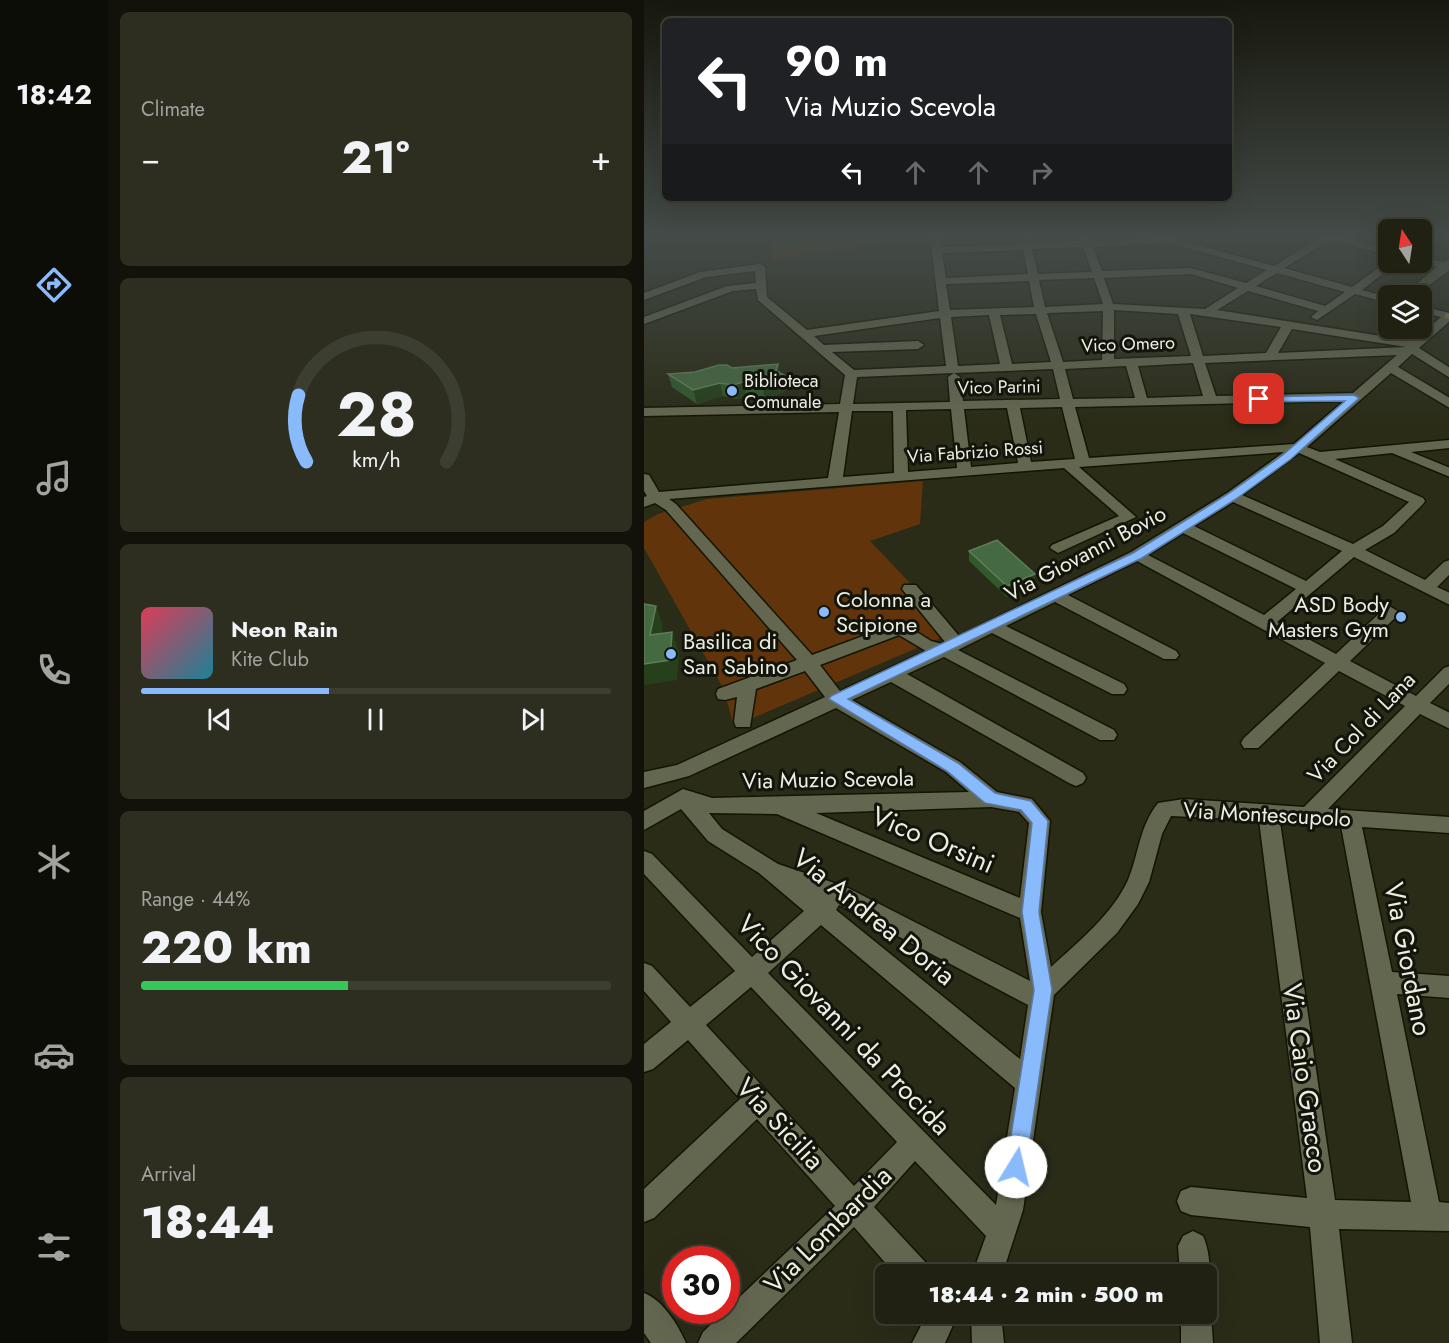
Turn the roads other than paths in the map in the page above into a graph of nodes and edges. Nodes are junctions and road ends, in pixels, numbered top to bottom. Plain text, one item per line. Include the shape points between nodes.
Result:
1 (705, 298) edge
2 (762, 298) edge
3 (942, 298) edge
4 (1039, 298) edge
5 (1106, 298) edge
6 (1229, 298) edge
7 (1285, 298) edge
8 (1342, 298) edge
9 (1109, 307) junction
10 (1040, 310) junction
11 (1326, 310) junction
12 (994, 311) junction
13 (1183, 311) junction
14 (1207, 312) junction
15 (1432, 313) edge
16 (944, 314) junction
17 (1448, 318) edge
18 (644, 321) edge
19 (1288, 325) junction
20 (1304, 327) junction
21 (1435, 328) junction
22 (1450, 333) edge
23 (804, 334) junction
24 (918, 345) dead end
25 (1411, 348) junction
26 (821, 349) junction
27 (1270, 357) junction
28 (1198, 359) junction
29 (1131, 362) junction
30 (1108, 363) junction
31 (1058, 366) junction
32 (1389, 367) junction
33 (1007, 368) junction
34 (851, 374) junction
35 (953, 374) junction
36 (1450, 374) edge
37 (1354, 398) junction
38 (1211, 400) junction
39 (1142, 402) junction
40 (1068, 404) junction
41 (1450, 404) edge
42 (1013, 405) junction
43 (956, 406) junction
44 (899, 408) junction
45 (844, 409) junction
46 (644, 412) edge
47 (1450, 444) edge
48 (1297, 448) junction
49 (1392, 449) junction
50 (1319, 456) junction
51 (1083, 462) junction
52 (1066, 463) junction
53 (1025, 466) junction
54 (964, 471) junction
55 (1450, 473) edge
56 (901, 476) junction
57 (644, 478) edge
58 (835, 481) junction
59 (1232, 496) junction
60 (650, 500) edge
61 (1183, 527) junction
62 (1058, 548) dead end
63 (1353, 550) junction
64 (1137, 555) junction
65 (1450, 566) edge
66 (1307, 588) junction
67 (1426, 588) junction
68 (910, 589) dead end
69 (1056, 596) junction
70 (1450, 600) edge
71 (1391, 612) dead end
72 (1265, 623) junction
73 (992, 627) junction
74 (950, 647) junction
75 (1170, 655) dead end
76 (1337, 662) junction
77 (809, 663) junction
78 (1450, 672) edge
79 (892, 674) junction
80 (747, 686) junction
81 (1118, 689) dead end
82 (725, 694) dead end
83 (836, 699) junction
84 (1417, 704) junction
85 (743, 722) dead end
86 (1450, 723) edge
87 (1107, 735) dead end
88 (1251, 743) dead end
89 (699, 762) junction
90 (1076, 778) dead end
91 (644, 780) edge
92 (683, 797) junction
93 (991, 799) junction
94 (779, 806) junction
95 (1269, 814) junction
96 (1308, 816) junction
97 (1350, 819) junction
98 (1447, 821) edge
99 (644, 822) edge
100 (644, 860) edge
101 (767, 867) junction
102 (838, 894) junction
103 (821, 912) junction
104 (1030, 912) junction
105 (752, 972) junction
106 (644, 974) edge
107 (1382, 982) junction
108 (1450, 987) edge
109 (1043, 995) junction
110 (688, 1023) junction
111 (644, 1060) edge
112 (1029, 1083) junction
113 (758, 1101) junction
114 (915, 1142) junction
115 (1191, 1201) dead end
116 (855, 1206) junction
117 (644, 1208) edge
118 (1323, 1214) junction
119 (1439, 1217) edge
120 (1001, 1232) junction
121 (906, 1264) edge
122 (991, 1264) edge
123 (644, 1308) edge
124 (938, 1324) edge
125 (987, 1324) edge
126 (1197, 1324) edge
127 (670, 1343) edge
128 (714, 1343) edge
129 (928, 1343) edge
130 (988, 1343) edge
131 (1198, 1343) edge
132 (1336, 1343) edge

1 - 18 street
2 - 23 street
3 - 16 street
4 - 10 street
5 - 9 street
6 - 14 street
7 - 11 street
8 - 11 street
9 - 10 street
9 - 13 street
9 - 30 street
10 - 12 street
10 - 31 street
11 - 20 street
12 - 16 street
12 - 33 street
13 - 14 street
13 - 28 street
14 - 19 street
15 - 17 street
16 - 23 street
16 - 35 street
17 - 21 street, Via Giovanni Bovio
19 - 20 street
19 - 27 street
20 - 25 street
21 - 22 street
21 - 25 street, Via Giovanni Bovio
23 - 26 street
24 - 26 street
25 - 27 street, Vico Omero
25 - 32 street, Via Giovanni Bovio
25 - 36 street
26 - 34 street
27 - 28 street, Vico Omero
28 - 29 street, Vico Omero
28 - 38 street
29 - 30 street, Vico Omero
29 - 39 street
30 - 31 street, Vico Omero
31 - 33 street, Vico Omero
31 - 40 street
32 - 37 street, Via Giovanni Bovio
32 - 41 street
33 - 35 street, Vico Omero
34 - 35 street, Vico Omero
34 - 45 street
35 - 43 street
37 - 38 street, Vico Parini
37 - 48 street, Via Giovanni Bovio
38 - 39 street, Vico Parini
39 - 40 street, Vico Parini
40 - 42 street, Vico Parini
40 - 51 street
42 - 43 street, Vico Parini
42 - 53 street
43 - 44 street, Vico Parini
43 - 54 street
44 - 45 street, Vico Parini
44 - 56 street
45 - 46 street, Vico Parini
45 - 58 street
47 - 49 street
48 - 50 street
48 - 51 street, Via Fabrizio Rossi
48 - 59 street, Via Giovanni Bovio
49 - 50 street
49 - 55 street
50 - 63 street via 1418,501 1406,515
51 - 52 street, Via Fabrizio Rossi
52 - 53 street, Via Fabrizio Rossi
52 - 62 street via 1125,514
53 - 54 street, Via Fabrizio Rossi
54 - 56 street, Via Fabrizio Rossi
56 - 58 street, Via Fabrizio Rossi
57 - 60 street
58 - 60 street, Via Fabrizio Rossi
59 - 61 street, Via Giovanni Bovio
59 - 63 street
60 - 77 street via 671,507
61 - 64 street, Via Giovanni Bovio
61 - 66 street
63 - 66 street
63 - 67 street
64 - 69 street, Via Giovanni Bovio
64 - 72 street
65 - 67 street
66 - 72 street
67 - 70 street
68 - 74 street
69 - 73 street, Via Giovanni Bovio
69 - 75 street
71 - 76 street
72 - 76 street
73 - 74 street, Via Giovanni Bovio
73 - 81 street
74 - 77 street via 925,645 901,628
74 - 79 street, Via Giovanni Bovio
74 - 87 street
76 - 84 street
76 - 88 street
77 - 80 street
77 - 83 street
78 - 84 street, Via Col di Lana
79 - 83 street, Via Giovanni Bovio
79 - 90 street
80 - 82 street
80 - 85 street
83 - 89 street, Via Giovanni Bovio
83 - 93 street via 953,767
84 - 86 street
84 - 96 street, Via Col di Lana
89 - 91 street, Via Giovanni Bovio via 682,771
89 - 92 street
92 - 94 street, Via Muzio Scevola via 712,806
92 - 99 street
92 - 101 street, Via Andrea Doria via 715,835
93 - 94 street, Via Muzio Scevola
93 - 104 street, Via Muzio Scevola via 1025,805 1040,821
94 - 104 street, Vico Orsini
95 - 96 street, Via Montescupolo
95 - 109 street, Via Montescupolo via 1165,809 1157,818 1138,882 1123,909
95 - 118 street, Via Caio Gracco
96 - 97 street, Via Montescupolo
97 - 98 street, Via Montescupolo
97 - 107 street, Via Giordano
100 - 105 street, Vico Giovanni da Procida
101 - 102 street
101 - 103 street, Via Andrea Doria
102 - 103 street
102 - 109 street
103 - 105 street
103 - 112 street, Via Andrea Doria
104 - 109 street
105 - 110 street
105 - 114 street, Vico Giovanni da Procida
106 - 110 street, Via Sicilia
107 - 108 street
107 - 119 street, Via Giordano
109 - 112 street
110 - 111 street
110 - 113 street, Via Sicilia
112 - 120 street via 1009,1210
113 - 116 street, Via Sicilia
113 - 117 street
114 - 116 street, Via Lombardia
114 - 120 street, Vico Giovanni da Procida
115 - 118 street
116 - 121 street, Via Sicilia
116 - 128 street, Via Lombardia
118 - 119 street
118 - 132 street, Via Caio Gracco
120 - 122 street
123 - 127 street
124 - 129 street
125 - 130 street
126 - 131 street

